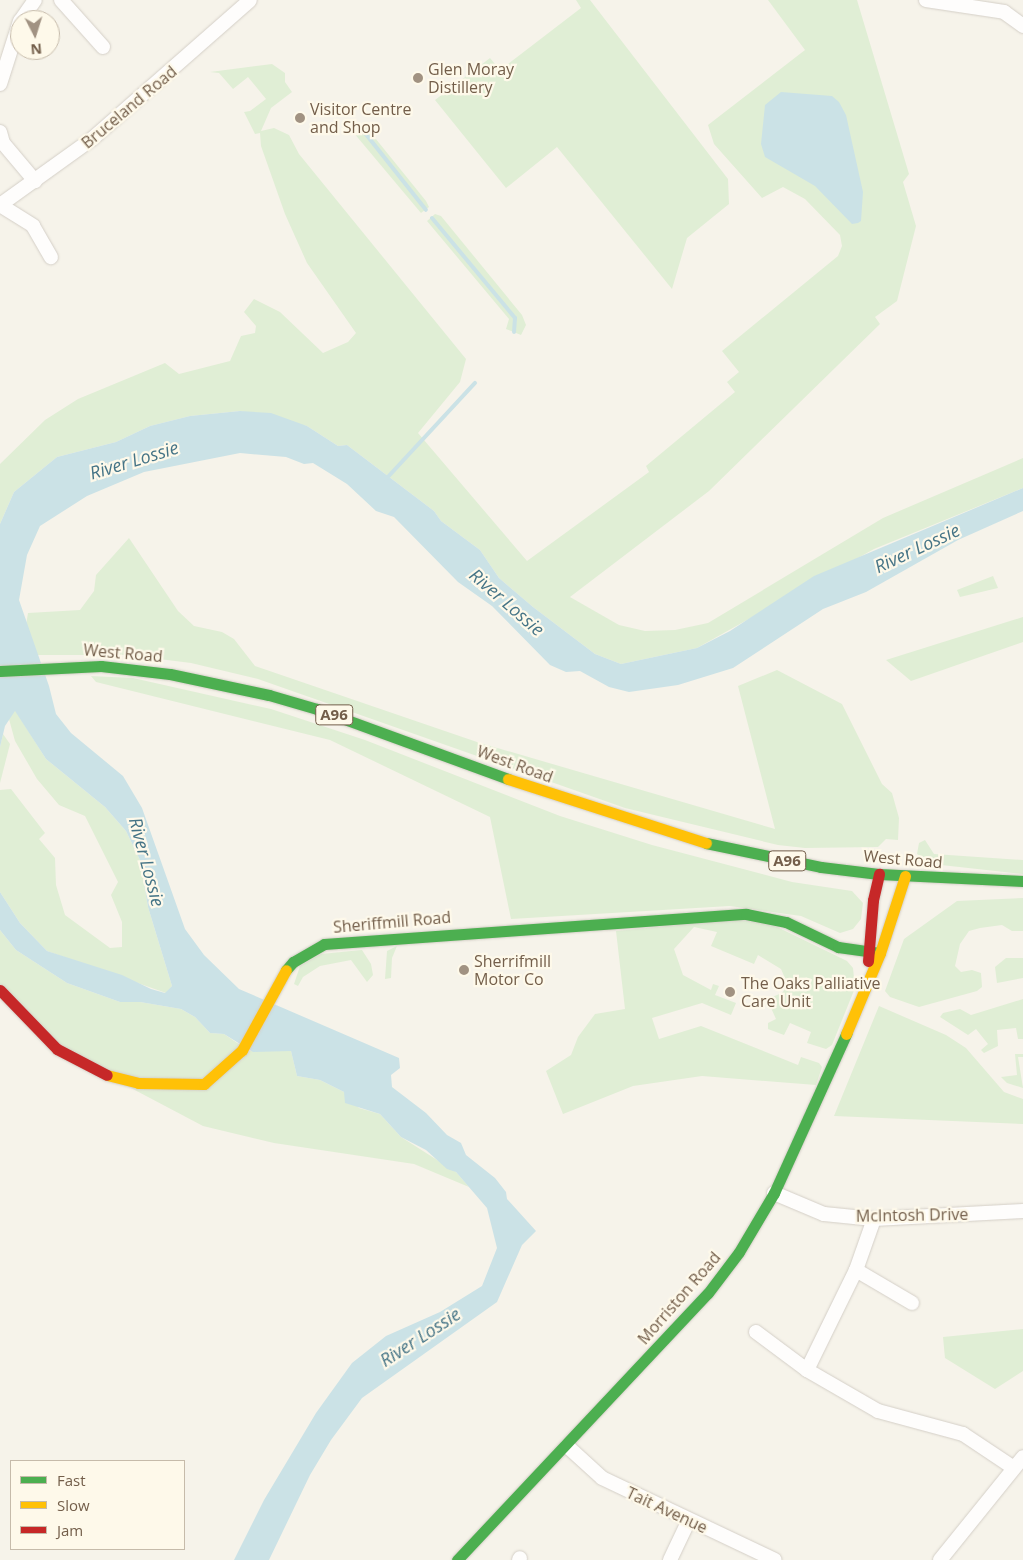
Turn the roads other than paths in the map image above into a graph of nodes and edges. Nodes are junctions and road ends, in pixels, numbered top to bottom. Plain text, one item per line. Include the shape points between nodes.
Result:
1 (61, 0) edge
2 (250, 0) edge
3 (926, 0) edge
4 (1023, 26) edge
5 (103, 47) dead end
6 (10, 49) edge
7 (1, 75) edge
8 (0, 132) edge
9 (35, 181) junction
10 (0, 205) edge
11 (51, 257) dead end
12 (0, 671) edge
13 (880, 874) junction
14 (905, 876) junction
15 (1023, 881) edge
16 (875, 952) junction
17 (1, 993) edge
18 (774, 1193) junction
19 (1023, 1210) edge
20 (874, 1219) junction
21 (856, 1270) junction
22 (912, 1303) dead end
23 (756, 1332) dead end
24 (807, 1370) junction
25 (567, 1446) junction
26 (1019, 1462) edge
27 (689, 1520) junction
28 (457, 1560) edge
29 (670, 1560) edge
30 (776, 1560) edge
31 (940, 1560) edge

1 - 5 street
2 - 9 street, Bruceland Road via 92,139
3 - 4 street via 1004,12
6 - 7 street
8 - 9 street via 3,142
9 - 10 street, Bruceland Road
10 - 11 street, Bruceland Road via 33,226
12 - 13 main road, West Road / A96 via 101,666 170,674 269,695 643,825 784,860
13 - 14 main road, West Road / A96
13 - 16 main road, Morriston Road via 873,900
14 - 15 main road, West Road / A96
14 - 16 main road, Morriston Road
16 - 17 main road, Sheriffmill Road via 838,947 786,922 746,914 331,943 313,948 293,962 268,998 242,1050 204,1084 138,1082 106,1075 57,1049
16 - 18 main road, Morriston Road via 812,1114
18 - 20 street, McIntosh Drive via 824,1214
18 - 25 main road, Morriston Road via 708,1293
19 - 20 street, McIntosh Drive
20 - 21 street
21 - 22 street
21 - 24 street
23 - 24 street
24 - 26 street via 878,1411 963,1434
25 - 27 street, Tait Avenue via 602,1478
25 - 28 main road, Morriston Road
26 - 31 street
27 - 29 street
27 - 30 street, Tait Avenue

